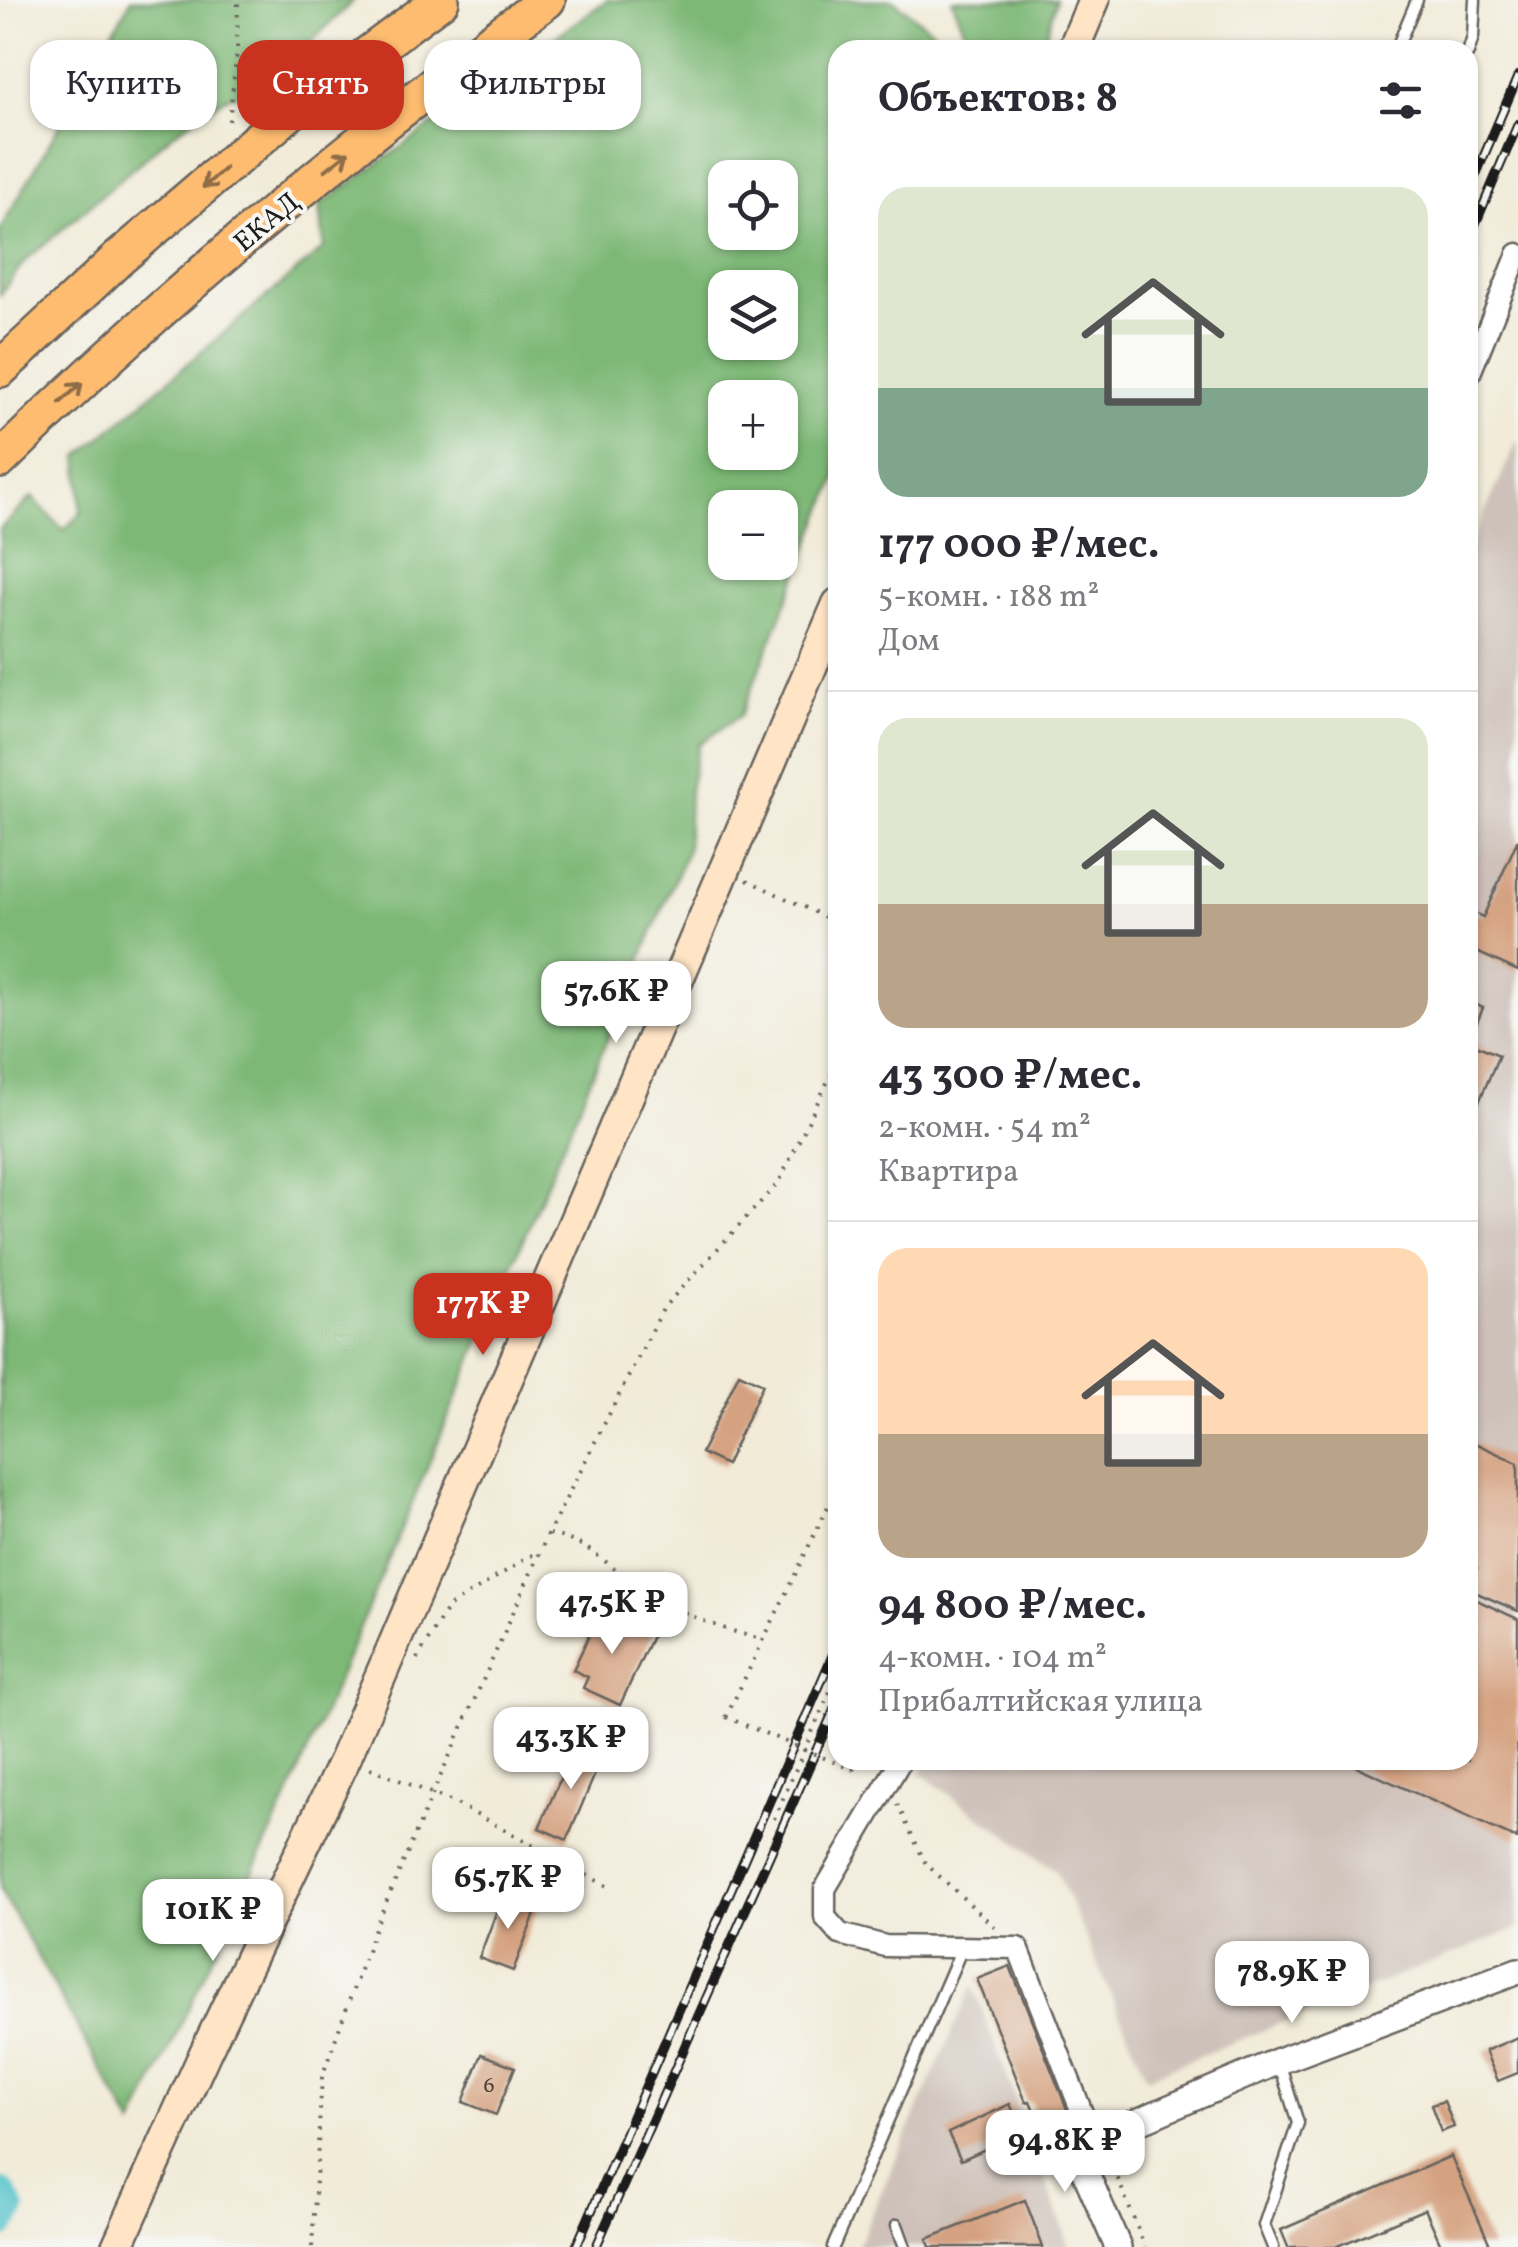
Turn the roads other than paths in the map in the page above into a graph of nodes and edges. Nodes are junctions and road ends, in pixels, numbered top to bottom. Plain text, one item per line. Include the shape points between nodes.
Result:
1 (441, 0) edge
2 (547, 0) edge
3 (1094, 0) edge
4 (1417, 0) edge
5 (1476, 0) edge
6 (1077, 40) edge
7 (1400, 40) edge
8 (1472, 40) edge
9 (1518, 254) edge
10 (1478, 353) edge
11 (0, 369) edge
12 (0, 460) edge
13 (828, 628) edge
14 (894, 1770) edge
15 (963, 1947) junction
16 (1518, 1970) edge
17 (1279, 2061) junction
18 (1098, 2138) junction
19 (897, 2225) dead end
20 (118, 2247) edge
21 (833, 2247) edge
22 (905, 2247) edge
23 (1118, 2247) edge
24 (1273, 2247) edge

1 -> 11 highway via 288,114
12 -> 2 highway, ЕКАД via 304,188
3 - 6 main road
4 - 7 lane
5 - 8 lane
9 - 10 street
13 - 20 main road via 345,1759
14 - 15 street via 825,1889 825,1916 840,1934 885,1946
15 - 18 street via 1018,1948
15 - 21 lane
16 - 17 street
17 - 18 street
17 - 24 lane via 1298,2122 1264,2225
18 - 23 street via 1084,2169
19 - 22 lane

